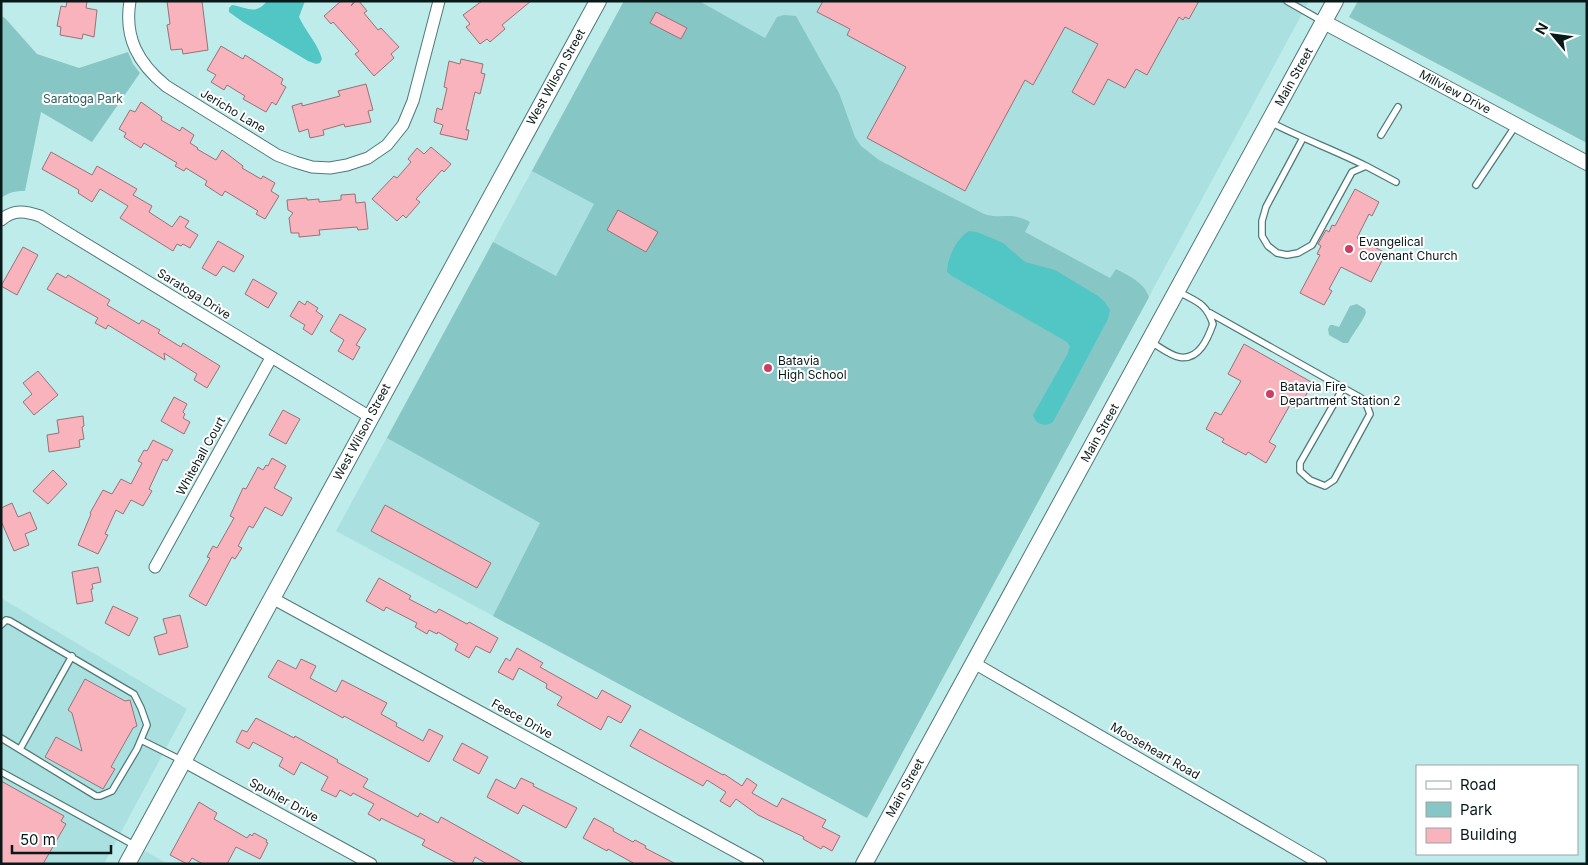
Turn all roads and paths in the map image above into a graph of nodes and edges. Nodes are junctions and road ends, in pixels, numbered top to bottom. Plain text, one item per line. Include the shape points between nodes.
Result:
1 (130, 1) edge
2 (439, 1) edge
3 (598, 1) edge
4 (1287, 1) edge
5 (1335, 1) edge
6 (1324, 22) junction
7 (1398, 107) dead end
8 (1270, 122) junction
9 (1516, 125) junction
10 (1381, 135) dead end
11 (1303, 138) junction
12 (1587, 163) edge
13 (1366, 166) junction
14 (1396, 182) dead end
15 (1476, 185) dead end
16 (1, 220) edge
17 (1177, 291) junction
18 (1210, 313) junction
19 (1149, 342) junction
20 (271, 358) junction
21 (1343, 388) junction
22 (370, 417) junction
23 (155, 567) dead end
24 (272, 598) junction
25 (1, 625) edge
26 (72, 656) junction
27 (974, 663) junction
28 (1, 738) edge
29 (141, 740) junction
30 (20, 749) junction
31 (183, 761) junction
32 (1, 772) edge
33 (132, 858) edge
34 (371, 864) edge
35 (758, 864) edge
36 (864, 864) edge
37 (1321, 864) edge

1 - 2 street, Jericho Lane via 130,38 152,75 278,155 312,167 330,168 368,158 387,144 403,125 413,101
3 - 22 main road, West Wilson Street
4 - 6 lane
5 - 6 main road, Main Street
6 - 8 main road, Main Street
6 - 9 street, Millview Drive
7 - 10 lane
8 - 11 lane
8 - 17 main road, Main Street
9 - 12 street, Millview Drive
9 - 15 lane
11 - 13 lane
11 - 13 lane via 1266,207 1262,221 1262,236 1277,253 1298,254 1312,245 1352,172
13 - 14 lane
16 - 20 street, Saratoga Drive via 14,211 40,216
17 - 18 lane
17 - 19 main road, Main Street
18 - 19 lane via 1213,324 1208,337 1200,351 1191,356 1180,357
18 - 21 lane
19 - 27 main road, Main Street
20 - 22 street, Saratoga Drive
20 - 23 street, Whitehall Court
21 - 21 lane via 1362,398 1370,414 1334,480 1325,486 1310,480 1300,471 1300,463
22 - 24 main road, West Wilson Street
24 - 31 main road, West Wilson Street
24 - 35 street, Feece Drive
25 - 26 lane via 6,620 10,621
26 - 29 lane via 134,694 147,725
26 - 30 lane
27 - 36 main road, Main Street
27 - 37 street, Mooseheart Road
28 - 30 lane
29 - 30 lane via 112,791 100,796
29 - 31 lane
31 - 33 main road, West Wilson Street
31 - 34 street, Spuhler Drive
32 - 33 lane

